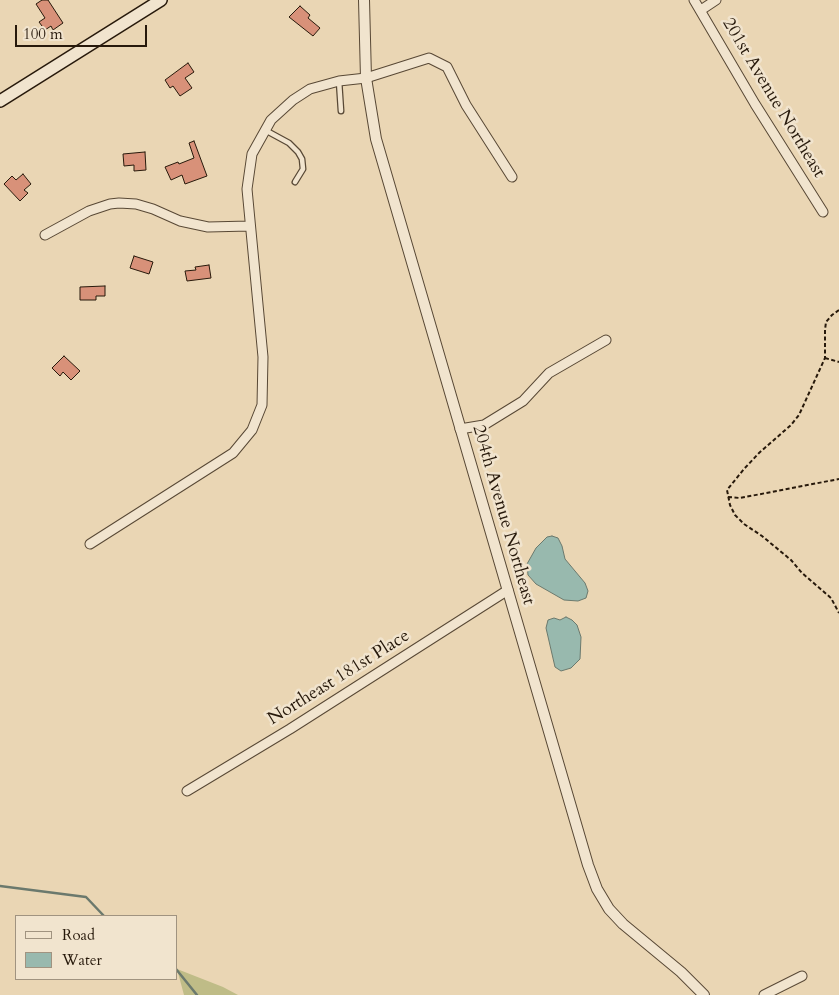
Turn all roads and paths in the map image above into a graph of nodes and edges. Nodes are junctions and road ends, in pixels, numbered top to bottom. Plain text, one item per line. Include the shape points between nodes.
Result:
1 (161, 0) edge
2 (364, 0) edge
3 (694, 0) edge
4 (716, 0) edge
5 (701, 10) junction
6 (366, 78) junction
7 (339, 81) junction
8 (0, 101) edge
9 (341, 111) dead end
10 (266, 130) junction
11 (512, 177) dead end
12 (295, 182) dead end
13 (823, 212) dead end
14 (249, 226) junction
15 (45, 235) dead end
16 (839, 310) edge
17 (606, 340) dead end
18 (825, 358) junction
19 (839, 362) edge
20 (460, 429) junction
21 (839, 479) edge
22 (728, 497) junction
23 (90, 544) dead end
24 (508, 590) junction
25 (839, 613) edge
26 (187, 791) dead end
27 (802, 976) dead end
28 (704, 995) edge
29 (764, 995) edge

1 - 8 main road
2 - 6 street, 204th Avenue Northeast
3 - 5 street, 201st Avenue Northeast
4 - 5 street
5 - 13 street, 201st Avenue Northeast
6 - 7 street
6 - 11 street via 429,58 447,67 466,105
6 - 20 street, 204th Avenue Northeast via 376,140
7 - 9 lane
7 - 10 street via 310,89 293,100 271,120
10 - 12 lane via 288,143 302,159 303,169
10 - 14 street via 252,154 247,189
14 - 15 street via 208,227 180,221 136,204 119,203 89,211
14 - 23 street via 263,357 262,405 252,430 233,454
16 - 18 path via 826,322
17 - 20 street via 549,373 523,401 484,425
18 - 19 path
18 - 22 path via 799,415 733,481 727,490
20 - 24 street, 204th Avenue Northeast
21 - 22 path via 740,498
22 - 25 path via 735,515 791,560 830,598
24 - 26 street, Northeast 181st Place via 290,730
24 - 28 street, 204th Avenue Northeast via 597,889 623,924
27 - 29 street

